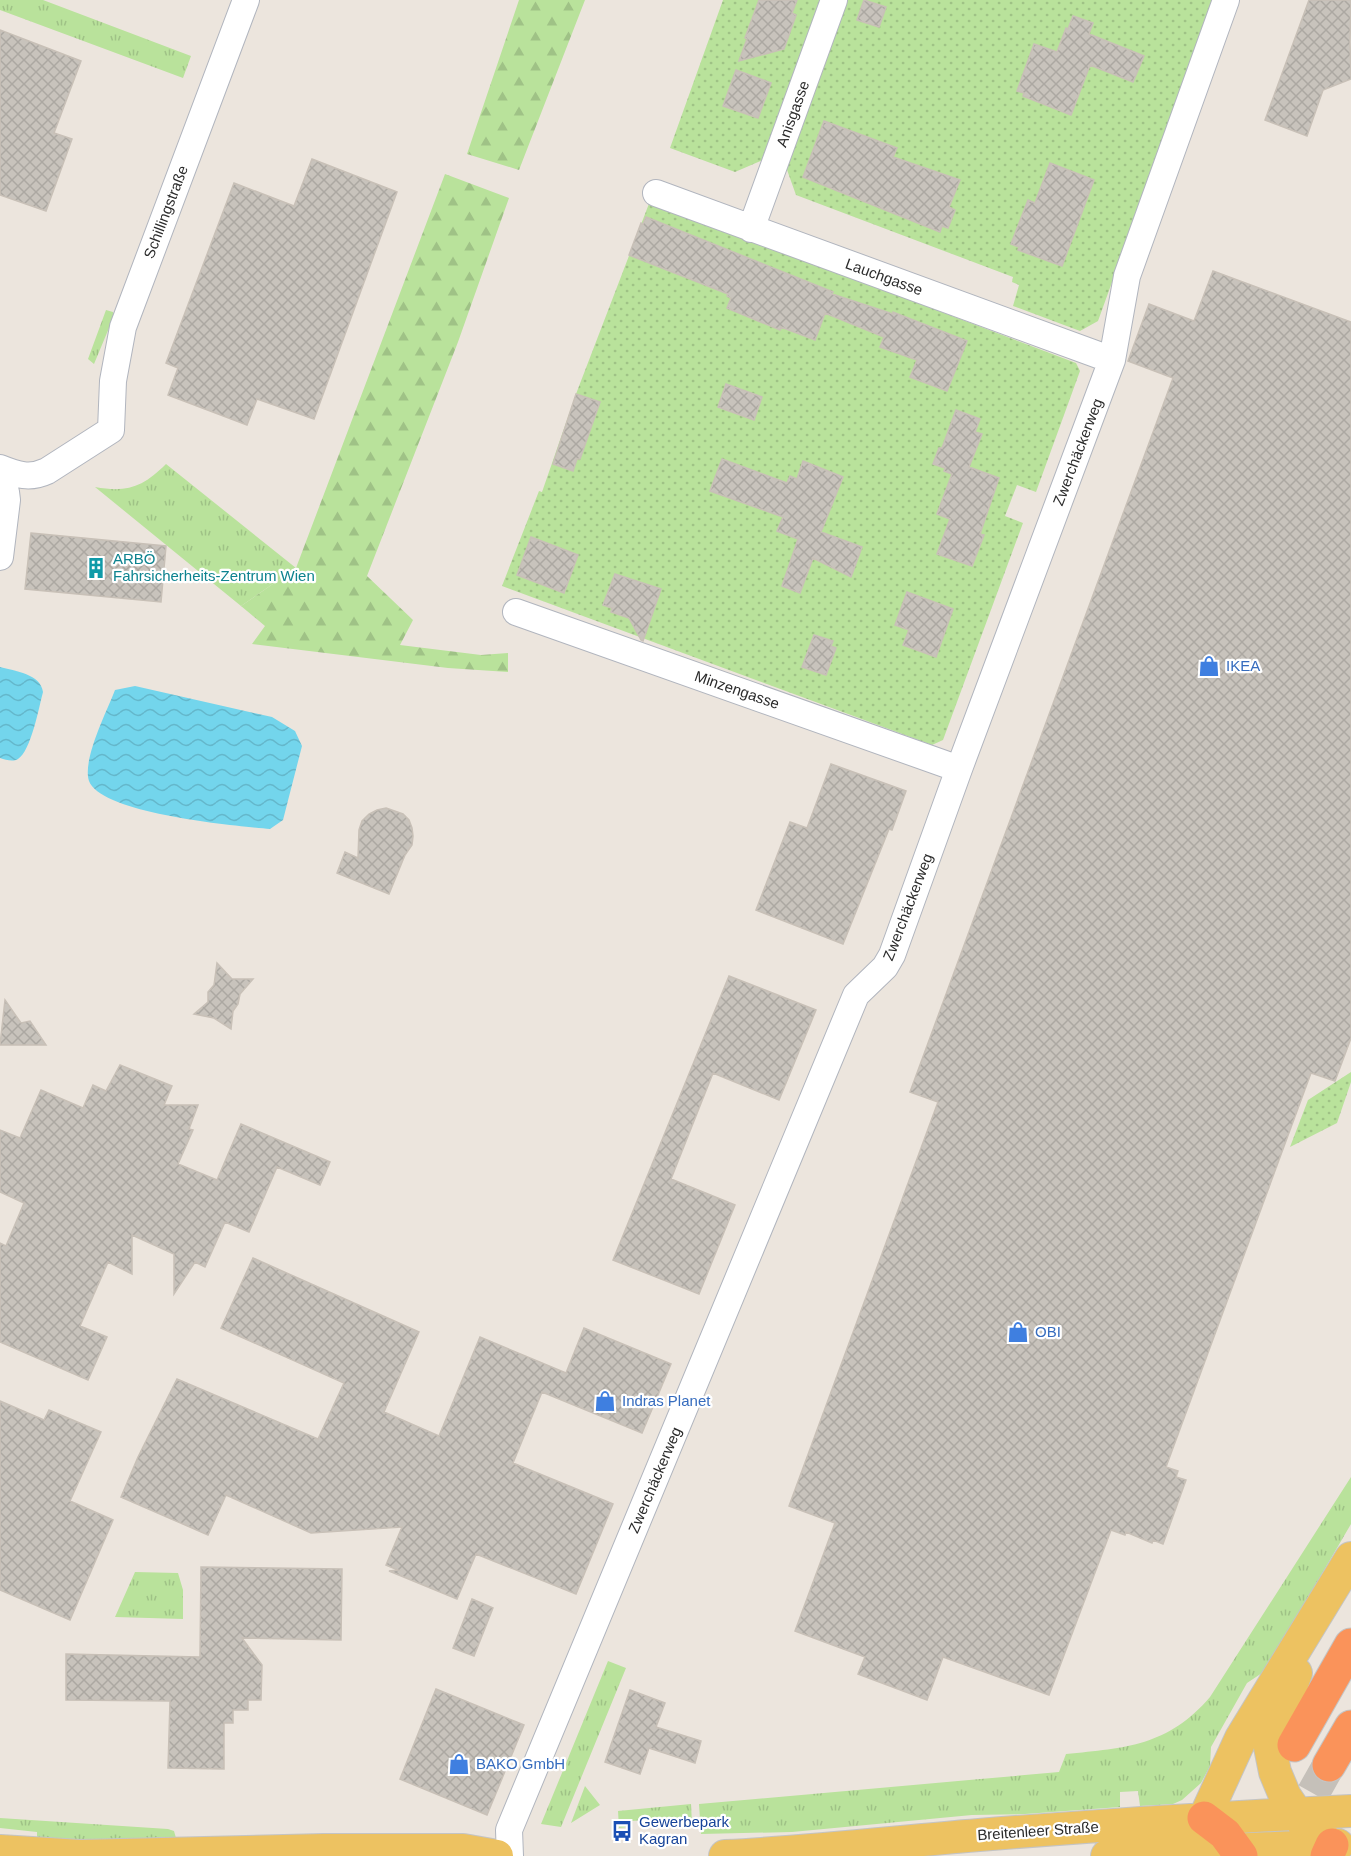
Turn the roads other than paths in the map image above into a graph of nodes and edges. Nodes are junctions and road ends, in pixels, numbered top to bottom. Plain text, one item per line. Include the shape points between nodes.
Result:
1 (246, 0) edge
2 (834, 0) edge
3 (1226, 0) edge
4 (656, 193) dead end
5 (752, 229) junction
6 (1112, 360) junction
7 (0, 468) edge
8 (0, 490) edge
9 (0, 551) edge
10 (0, 557) edge
11 (516, 612) dead end
12 (959, 769) junction
13 (1351, 1558) edge
14 (1316, 1616) junction
15 (1351, 1645) edge
16 (1351, 1727) edge
17 (1294, 1745) dead end
18 (1329, 1765) tunnel mouth
19 (1351, 1810) edge
20 (1296, 1814) junction
21 (1204, 1818) junction
22 (1337, 1849) edge
23 (0, 1851) edge
24 (1238, 1853) edge
25 (1188, 1854) edge
26 (497, 1856) edge
27 (510, 1856) edge
28 (725, 1856) edge
29 (1107, 1856) edge

1 - 7 street, Schillingstraße via 123,327 113,381 111,430 37,476
2 - 5 street, Anisgasse
3 - 6 street, Zwerchäckerweg via 1127,276
4 - 5 street, Lauchgasse
5 - 6 street, Lauchgasse
6 - 12 street, Zwerchäckerweg
8 - 9 street via 6,492 7,500
9 - 10 street
11 - 12 street, Minzengasse
12 - 27 street, Zwerchäckerweg via 892,955 885,968 856,995 509,1830
13 - 14 main road
14 - 20 main road via 1270,1747 1275,1772
14 - 21 main road via 1241,1738
15 - 17 highway
16 - 18 highway
19 - 20 main road, Breitenleer Straße
19 - 22 main road
20 - 21 main road, Breitenleer Straße
20 - 22 main road
21 - 24 highway via 1225,1834
21 - 25 main road
21 - 28 main road, Breitenleer Straße
22 - 24 main road, Breitenleer Straße
23 - 26 main road via 80,1856 463,1850
24 - 25 main road, Breitenleer Straße
25 - 29 main road, Breitenleer Straße

